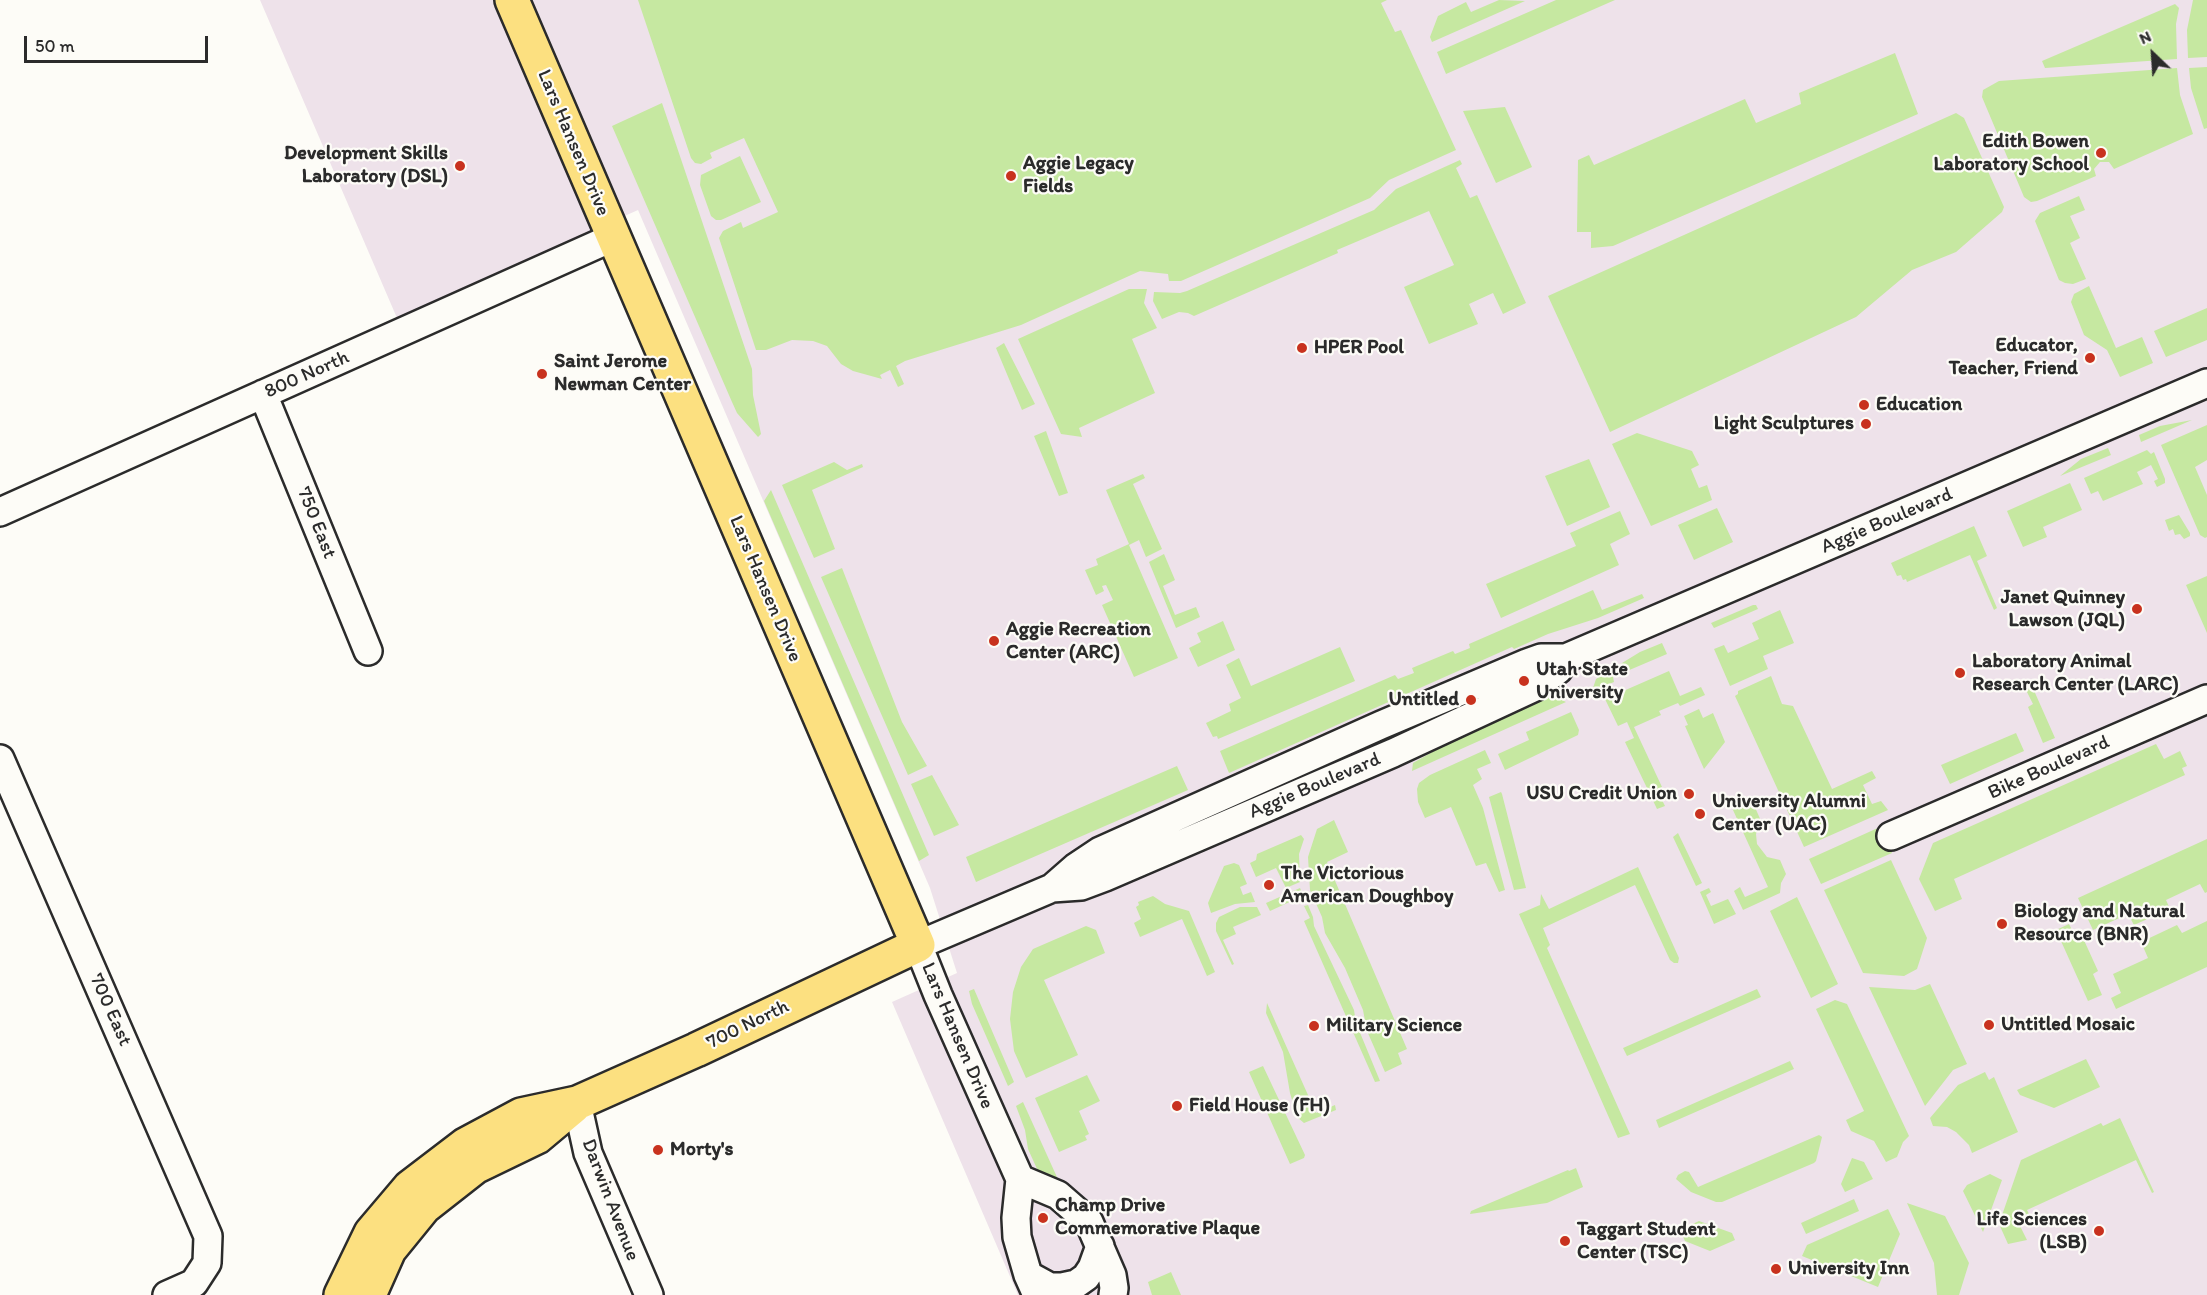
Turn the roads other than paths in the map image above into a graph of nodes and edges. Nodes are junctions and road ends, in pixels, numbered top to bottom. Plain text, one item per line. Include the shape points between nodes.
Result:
1 (512, 0) edge
2 (614, 237) junction
3 (2207, 383) edge
4 (263, 394) junction
5 (0, 512) edge
6 (368, 651) dead end
7 (2207, 699) edge
8 (0, 759) edge
9 (1891, 836) dead end
10 (918, 945) junction
11 (577, 1103) junction
12 (1020, 1179) junction
13 (1100, 1246) junction
14 (1032, 1285) edge
15 (167, 1295) edge
16 (341, 1295) edge
17 (369, 1295) edge
18 (649, 1295) edge
19 (1113, 1295) edge

1 - 2 main road, Lars Hansen Drive
2 - 4 street, 800 North
2 - 10 main road, Lars Hansen Drive
3 - 10 street, Aggie Boulevard via 1566,658 1541,658 1527,663 1210,800 1100,851 1052,888
4 - 5 street, 800 North
4 - 6 street, 750 East
7 - 9 street, Bike Boulevard
8 - 15 street, 700 East via 208,1236 207,1263 194,1283
10 - 11 main road, 700 North
10 - 12 street, Lars Hansen Drive
11 - 16 main road, 700 North via 521,1115 465,1145 410,1187 371,1233
11 - 17 main road, 700 North via 537,1137 475,1167 424,1207 389,1250
11 - 18 street, Darwin Avenue via 588,1153
12 - 13 street via 1058,1195 1089,1222
12 - 14 street, Lars Hansen Drive via 1017,1237
13 - 14 street, Lars Hansen Drive via 1092,1268 1076,1284
13 - 19 street via 1112,1275

